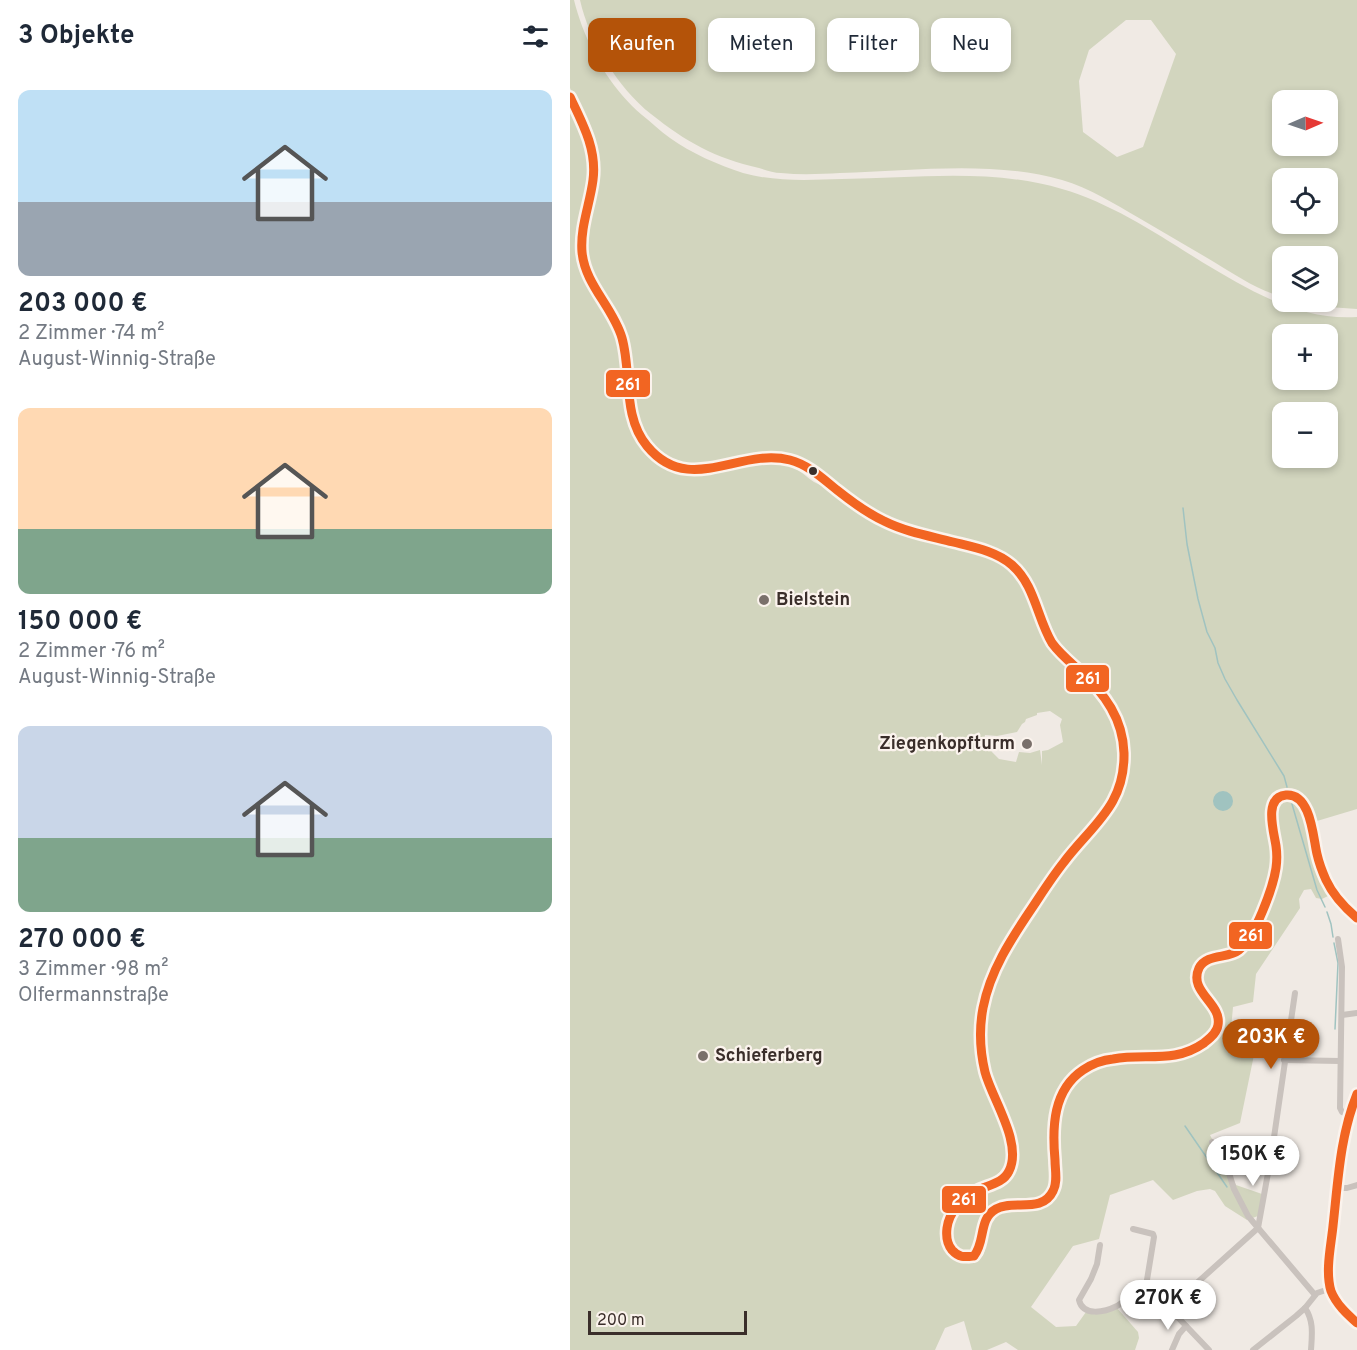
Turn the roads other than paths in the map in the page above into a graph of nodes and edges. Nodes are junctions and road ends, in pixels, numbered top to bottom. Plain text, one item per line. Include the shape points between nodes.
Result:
1 (570, 97) edge
2 (1357, 918) edge
3 (1338, 939) dead end
4 (1295, 993) dead end
5 (1357, 1012) edge
6 (1342, 1015) junction
7 (1284, 1060) junction
8 (1340, 1061) junction
9 (1357, 1094) edge
10 (1349, 1115) junction
11 (1212, 1142) dead end
12 (1357, 1185) edge
13 (1337, 1188) junction
14 (1258, 1228) junction
15 (1133, 1229) dead end
16 (1100, 1245) dead end
17 (1146, 1286) junction
18 (1329, 1289) junction
19 (1315, 1295) junction
20 (1169, 1308) junction
21 (1305, 1308) junction
22 (1357, 1323) edge
23 (1186, 1326) junction
24 (1172, 1350) edge
25 (1209, 1350) edge
26 (1253, 1350) edge
27 (1311, 1350) edge

1 - 2 main road via 589,138 594,163 582,258 589,279 621,335 633,418 649,449 668,464 691,471 762,458 793,461 886,522 998,555 1022,575 1033,592 1052,642 1104,695 1120,728 1124,768 1115,798 1039,897 1001,957 987,990 981,1023 982,1055 987,1079 1009,1134 1012,1164 1004,1179 974,1192 954,1210 946,1230 952,1251 964,1257 976,1254 984,1221 996,1208 1038,1204 1050,1196 1056,1179 1054,1114 1065,1089 1080,1073 1113,1058 1178,1056 1200,1047 1213,1036 1218,1017 1198,988 1197,974 1206,960 1240,949 1254,928 1276,868 1271,814 1278,798 1292,796 1306,808 1321,867 1334,894
3 - 6 street
4 - 7 street
5 - 6 street
6 - 8 street
7 - 8 street
7 - 14 street
8 - 10 street via 1340,1108
9 - 10 main road
10 - 13 main road
11 - 14 street via 1227,1167 1239,1200
12 - 13 street
13 - 18 main road
14 - 19 street
14 - 20 street
15 - 17 street via 1154,1237
16 - 17 street via 1097,1264 1079,1300 1082,1306 1096,1312 1107,1310
17 - 20 street
18 - 19 street
18 - 22 main road
19 - 21 street
20 - 23 street
21 - 26 street
21 - 27 street via 1311,1321
23 - 24 street
23 - 25 street

